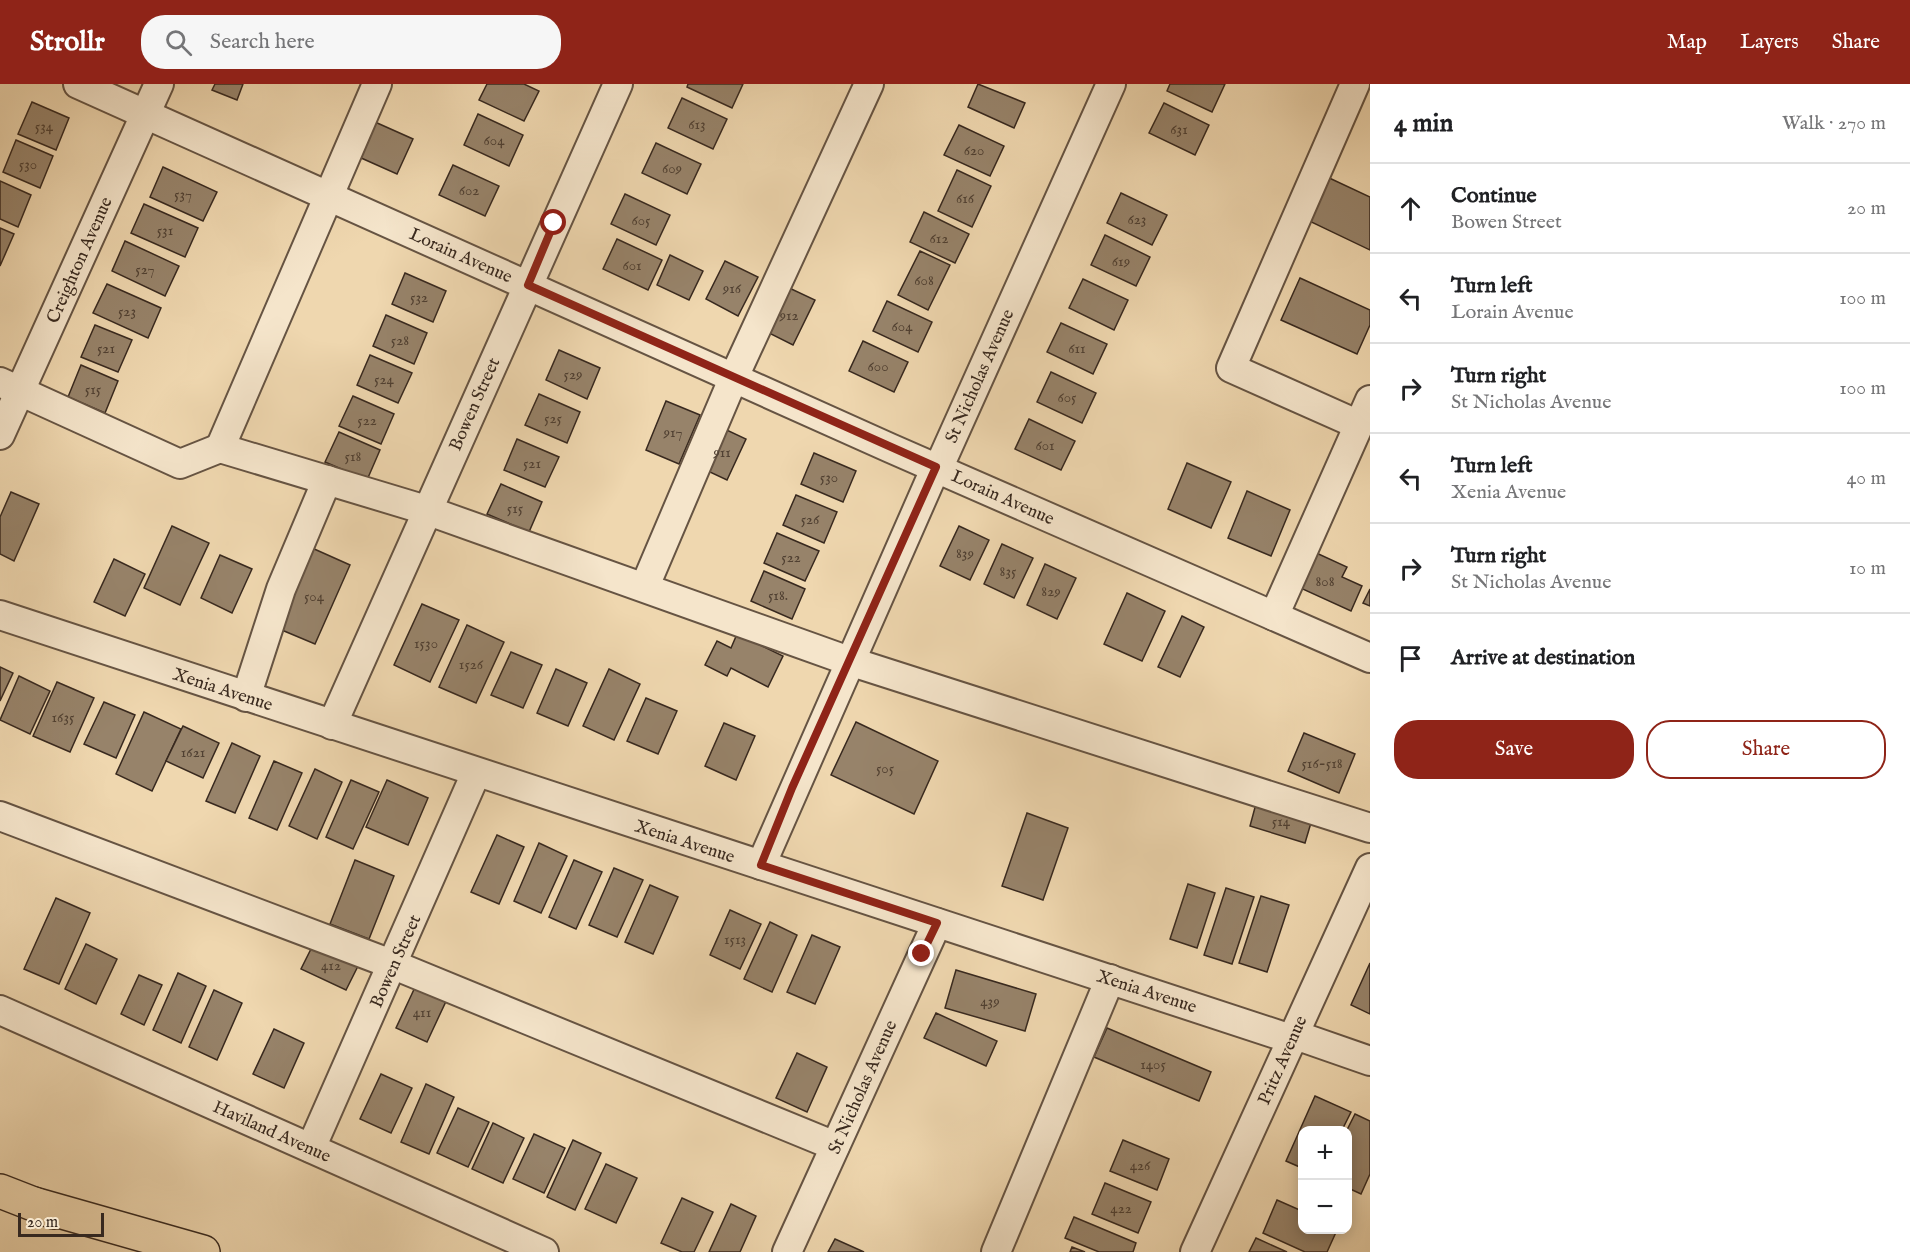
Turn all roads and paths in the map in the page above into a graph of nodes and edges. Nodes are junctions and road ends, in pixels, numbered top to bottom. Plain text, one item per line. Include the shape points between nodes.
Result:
1 (78, 84) edge
2 (159, 84) edge
3 (377, 84) edge
4 (618, 84) edge
5 (869, 84) edge
6 (1111, 84) edge
7 (1355, 84) edge
8 (145, 113) junction
9 (328, 196) junction
10 (528, 285) junction
11 (734, 377) junction
12 (10, 386) edge
13 (1364, 413) edge
14 (0, 435) edge
15 (220, 448) junction
16 (936, 467) junction
17 (327, 480) junction
18 (426, 510) junction
19 (645, 586) junction
20 (0, 615) edge
21 (1274, 616) junction
22 (1370, 658) edge
23 (849, 661) junction
24 (246, 697) junction
25 (332, 725) junction
26 (476, 773) junction
27 (0, 816) edge
28 (1370, 828) edge
29 (761, 865) junction
30 (1370, 868) edge
31 (937, 923) junction
32 (394, 964) junction
33 (1110, 979) junction
34 (0, 1010) edge
35 (1291, 1039) junction
36 (1370, 1061) edge
37 (835, 1146) junction
38 (311, 1149) junction
39 (0, 1191) edge
40 (34, 1204) junction
41 (160, 1252) edge
42 (203, 1252) edge
43 (544, 1252) edge
44 (787, 1252) edge
45 (996, 1252) edge
46 (1195, 1252) edge

1 - 8 street, Lorain Avenue
2 - 8 street, Creighton Avenue
3 - 9 street
4 - 10 street, Bowen Street
5 - 11 street
6 - 16 street, St Nicholas Avenue
7 - 13 street via 1231,368
8 - 9 street, Lorain Avenue
8 - 12 street, Creighton Avenue
9 - 10 street, Lorain Avenue
9 - 15 street
10 - 11 street, Lorain Avenue
10 - 18 street, Bowen Street
11 - 16 street, Lorain Avenue
11 - 19 street
12 - 14 street, Creighton Avenue
12 - 15 street via 180,464
13 - 21 street
15 - 17 street
16 - 21 street, Lorain Avenue
16 - 23 street, St Nicholas Avenue
17 - 18 street
17 - 24 street via 281,589
18 - 19 street
18 - 25 street, Bowen Street
19 - 23 street
20 - 24 street, Xenia Avenue
21 - 22 street, Lorain Avenue
23 - 28 street
23 - 29 street, St Nicholas Avenue
24 - 25 street, Xenia Avenue
25 - 26 street, Xenia Avenue
26 - 29 street, Xenia Avenue
26 - 32 street, Bowen Street
27 - 32 street
29 - 31 street, Xenia Avenue
30 - 35 street, Pritz Avenue
31 - 33 street, Xenia Avenue
31 - 37 street, St Nicholas Avenue
32 - 37 street
32 - 38 street, Bowen Street
33 - 35 street, Xenia Avenue
33 - 45 street
34 - 38 street, Haviland Avenue
35 - 36 street, Xenia Avenue via 1304,1038
35 - 46 street, Pritz Avenue
37 - 44 street, St Nicholas Avenue
38 - 43 street, Haviland Avenue
39 - 40 highway
40 - 41 highway
40 - 42 highway

